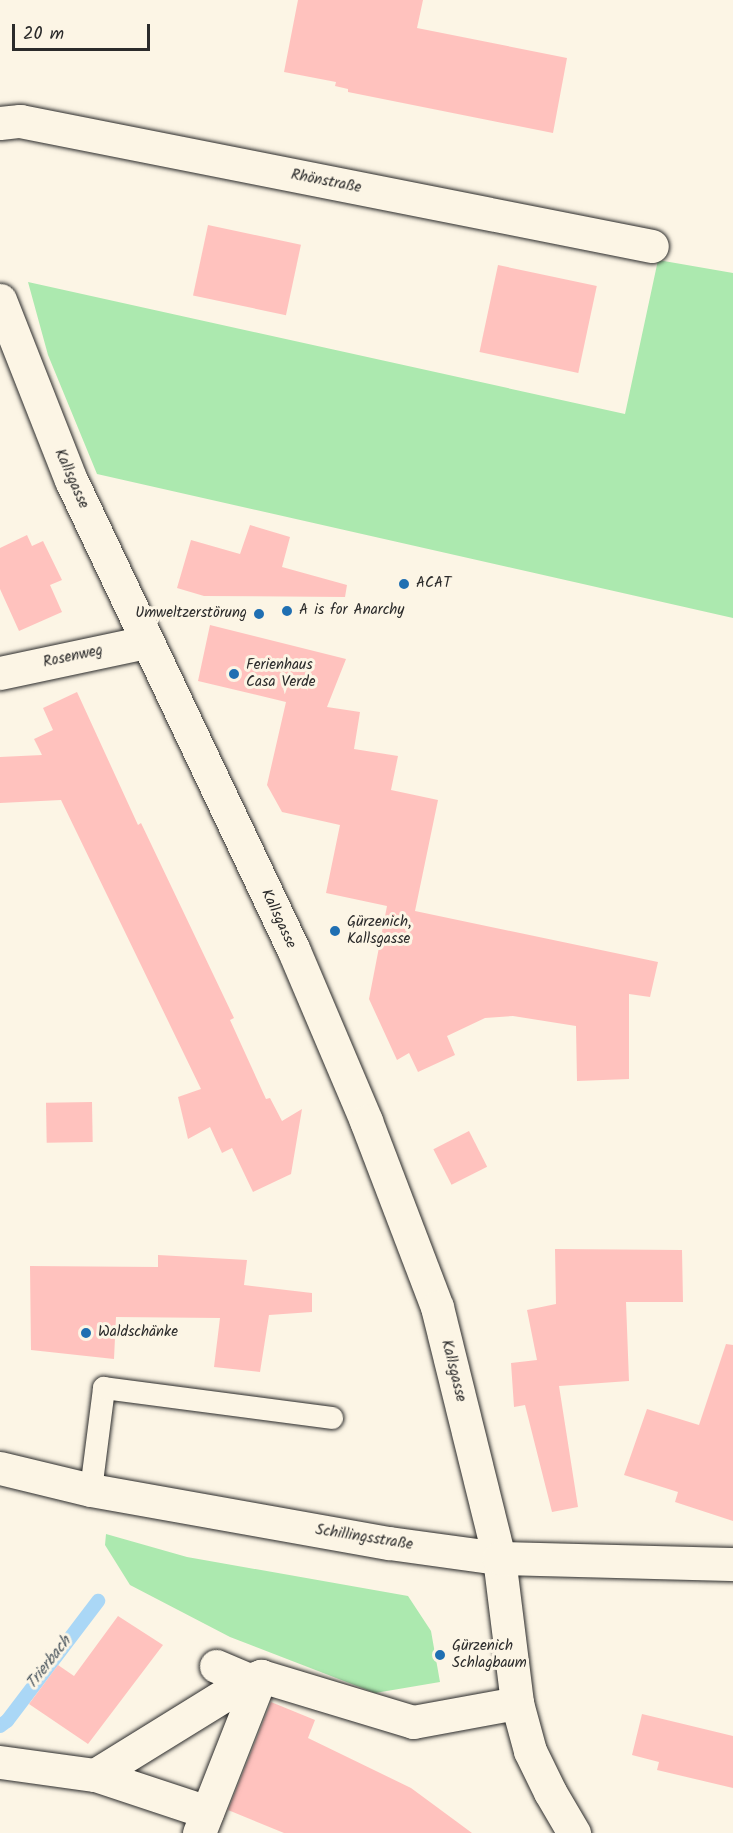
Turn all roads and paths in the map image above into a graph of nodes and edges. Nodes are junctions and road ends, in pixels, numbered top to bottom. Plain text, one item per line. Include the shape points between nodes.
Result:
1 (0, 123) edge
2 (652, 246) dead end
3 (0, 300) edge
4 (146, 642) junction
5 (0, 673) edge
6 (332, 1418) dead end
7 (0, 1468) edge
8 (91, 1490) junction
9 (499, 1558) junction
10 (733, 1564) edge
11 (216, 1666) dead end
12 (255, 1678) junction
13 (517, 1703) junction
14 (0, 1762) edge
15 (94, 1775) junction
16 (203, 1823) edge
17 (574, 1833) edge

1 - 2 street, Rhönstraße via 20,121
3 - 4 street, Kallsgasse via 71,480
4 - 5 street, Rosenweg
4 - 9 street, Kallsgasse via 294,951 366,1121 437,1307
6 - 8 lane via 104,1388
7 - 8 street, Schillingsstraße
8 - 9 street, Schillingsstraße via 389,1543
9 - 10 street, Schillingsstraße
9 - 13 street, Kallsgasse
11 - 12 street
12 - 13 street via 413,1722
12 - 15 street
12 - 16 street
13 - 17 street, Kallsgasse via 530,1751
14 - 15 street
15 - 16 street

